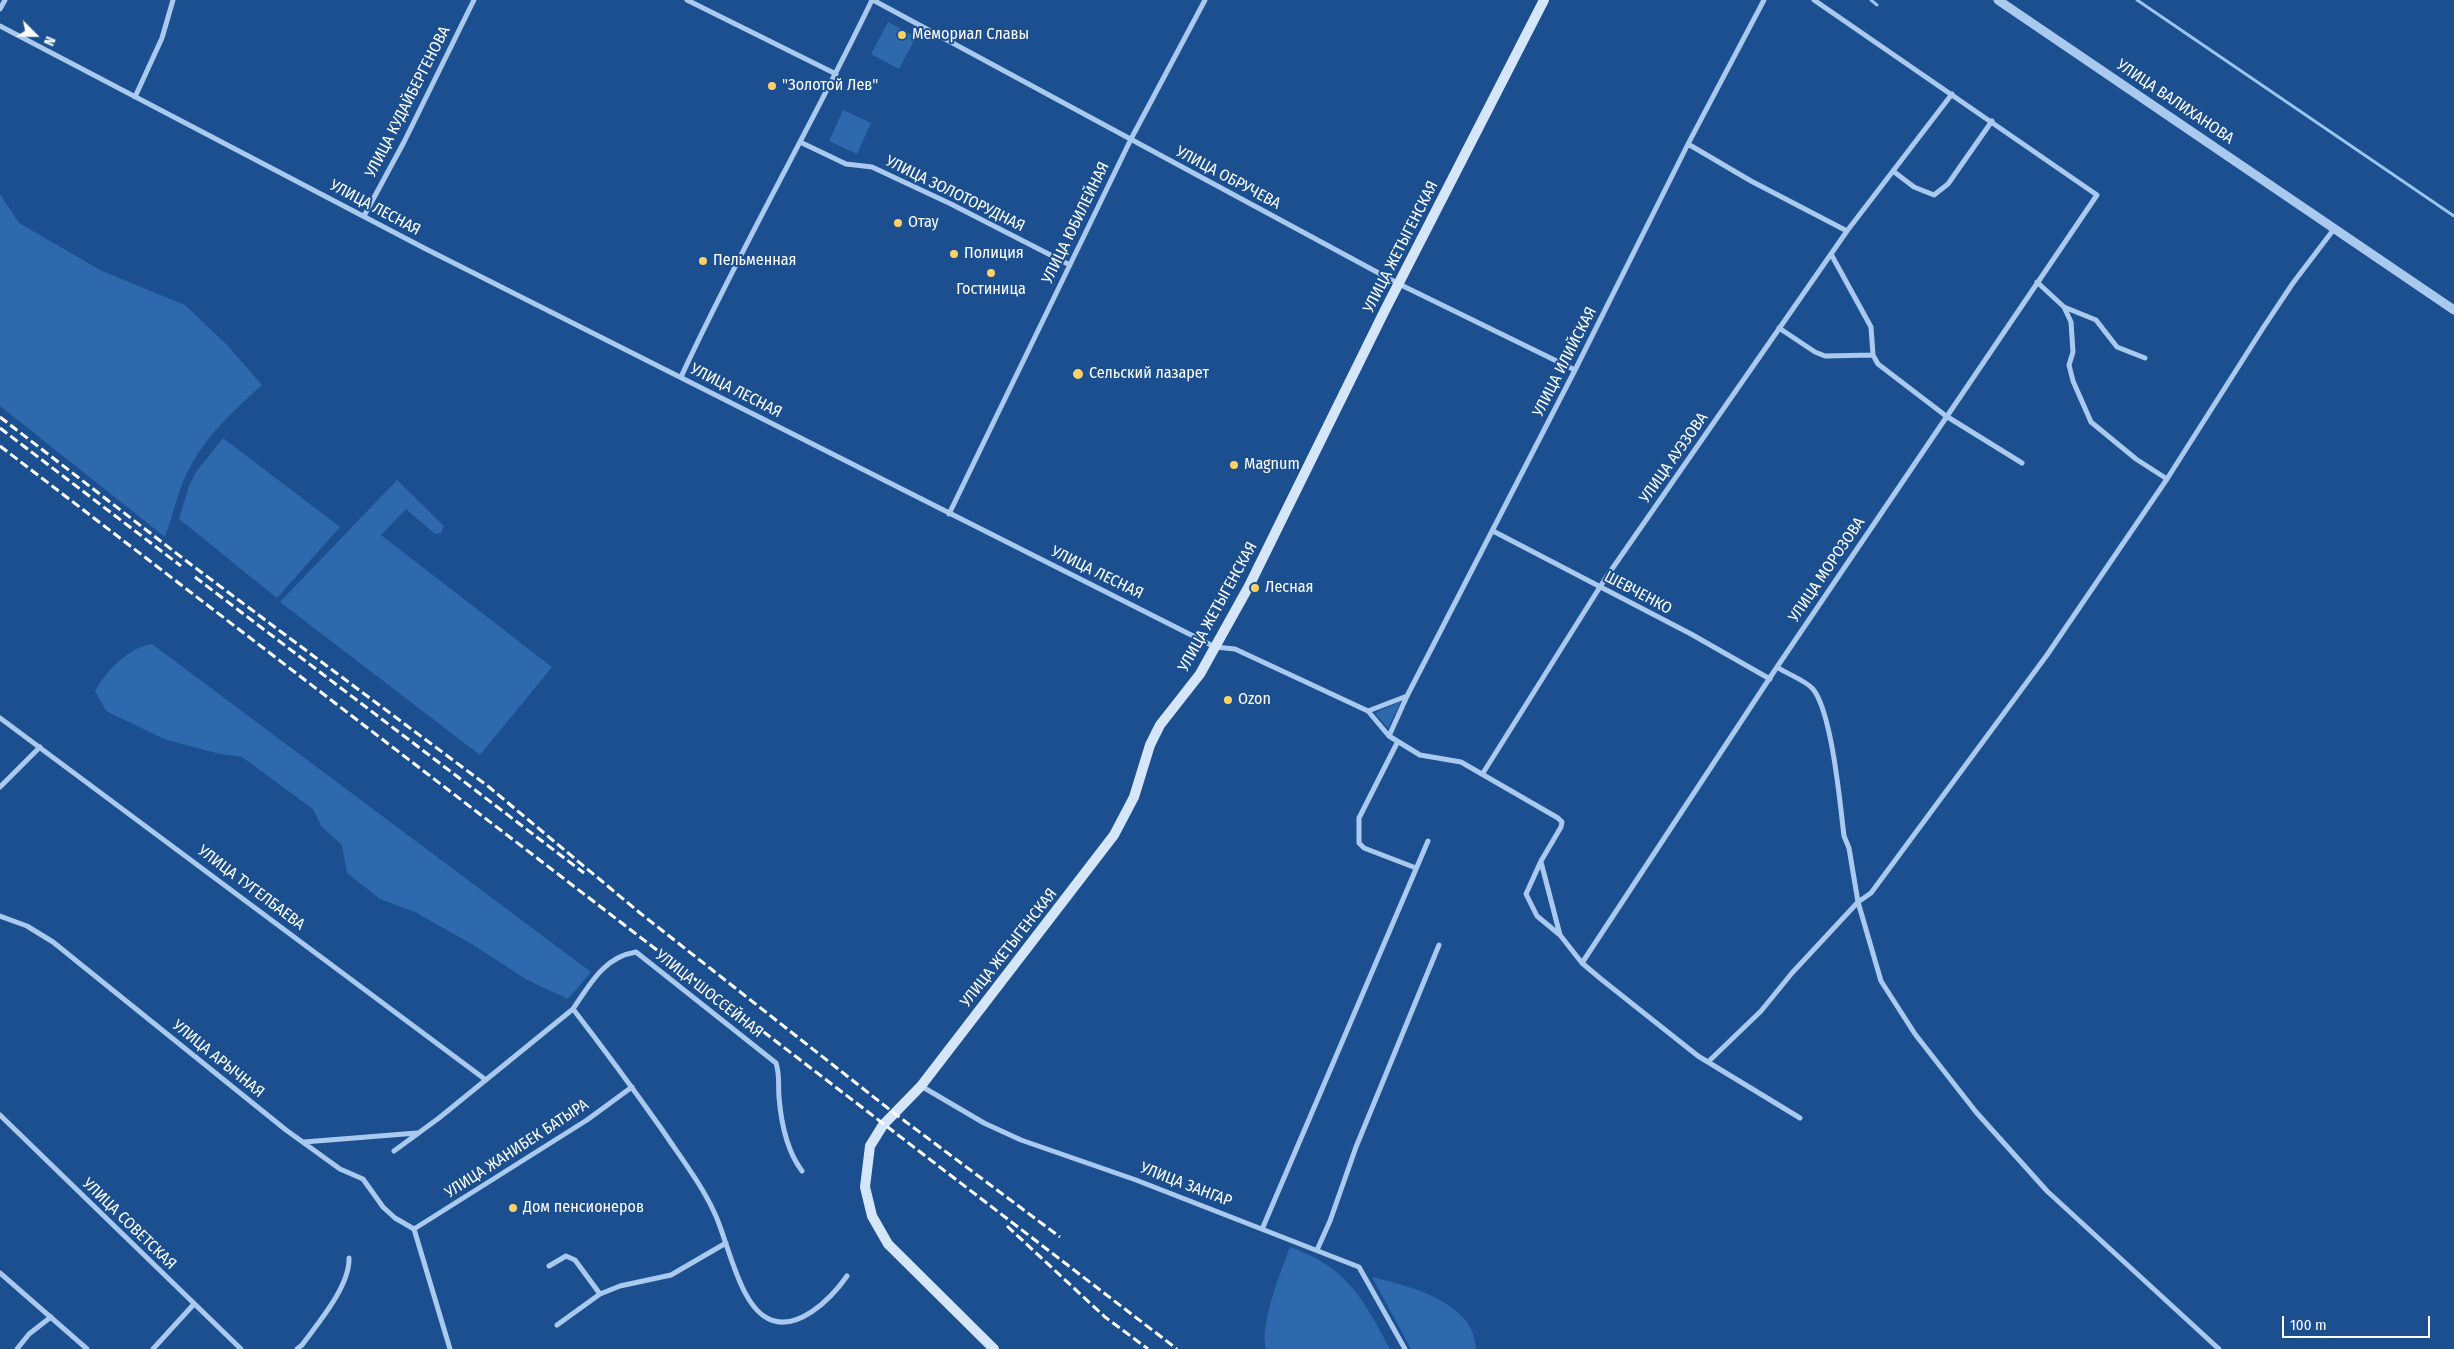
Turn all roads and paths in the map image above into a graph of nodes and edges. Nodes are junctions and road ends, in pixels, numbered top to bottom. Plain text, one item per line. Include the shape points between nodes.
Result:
1 (4, 0) edge
2 (173, 0) edge
3 (474, 0) edge
4 (687, 0) edge
5 (873, 0) edge
6 (1205, 0) edge
7 (1544, 0) edge
8 (1764, 0) edge
9 (1814, 0) edge
10 (1998, 0) edge
11 (0, 9) edge
12 (0, 26) edge
13 (836, 74) junction
14 (1952, 94) junction
15 (135, 97) junction
16 (1992, 121) junction
17 (1131, 139) junction
18 (800, 142) junction
19 (1688, 144) junction
20 (1893, 171) junction
21 (364, 216) junction
22 (2334, 229) junction
23 (1847, 231) junction
24 (1831, 254) junction
25 (1070, 265) junction
26 (2037, 282) junction
27 (1399, 284) junction
28 (2064, 307) junction
29 (2454, 310) edge
30 (1779, 328) junction
31 (1873, 355) junction
32 (2144, 358) dead end
33 (1575, 370) junction
34 (681, 377) junction
35 (1946, 416) junction
36 (2022, 463) dead end
37 (2166, 479) junction
38 (948, 514) junction
39 (1493, 531) junction
40 (1600, 587) junction
41 (1215, 647) junction
42 (1777, 667) junction
43 (1770, 679) junction
44 (1407, 696) junction
45 (1368, 711) junction
46 (0, 718) edge
47 (1389, 736) junction
48 (1397, 743) junction
49 (40, 747) junction
50 (1483, 773) junction
51 (0, 787) edge
52 (1428, 841) dead end
53 (1541, 861) junction
54 (1416, 868) junction
55 (1858, 902) junction
56 (0, 916) edge
57 (1560, 935) junction
58 (1439, 945) dead end
59 (1582, 963) junction
60 (574, 1009) junction
61 (1708, 1062) junction
62 (486, 1080) junction
63 (921, 1086) junction
64 (632, 1087) junction
65 (0, 1115) edge
66 (1800, 1118) dead end
67 (419, 1132) junction
68 (303, 1142) junction
69 (394, 1151) dead end
70 (802, 1171) dead end
71 (1263, 1227) junction
72 (414, 1229) junction
73 (726, 1243) junction
74 (1317, 1250) junction
75 (349, 1258) dead end
76 (549, 1266) dead end
77 (0, 1273) edge
78 (846, 1276) dead end
79 (600, 1294) junction
80 (194, 1304) junction
81 (51, 1317) junction
82 (557, 1325) dead end
83 (17, 1349) edge
84 (87, 1349) edge
85 (153, 1349) edge
86 (241, 1349) edge
87 (297, 1349) edge
88 (450, 1349) edge
89 (994, 1349) edge
90 (1405, 1349) edge
91 (2219, 1349) edge

1 - 11 street
2 - 15 street via 162,38
3 - 21 street, УЛИЦА КУДАЙБЕРГЕНОВА
4 - 13 street
5 - 13 street
5 - 17 street, УЛИЦА ОБРУЧЕВА
6 - 17 street, УЛИЦА ЮБИЛЕЙНАЯ
7 - 27 main road, УЛИЦА ЖЕТЫГЕНСКАЯ
8 - 19 street, УЛИЦА ИЛИЙСКАЯ
9 - 14 street
10 - 22 street, УЛИЦА ВАЛИХАНОВА
12 - 15 street, УЛИЦА ЛЕСНАЯ
13 - 18 street
14 - 16 street
14 - 20 street, УЛИЦА АУЭЗОВА
15 - 21 street, УЛИЦА ЛЕСНАЯ
16 - 20 street via 1948,184 1934,195 1914,187
16 - 26 street, УЛИЦА МОРОЗОВА via 2098,195
17 - 25 street, УЛИЦА ЮБИЛЕЙНАЯ
17 - 27 street, УЛИЦА ОБРУЧЕВА
18 - 25 street, УЛИЦА ЗОЛОТОРУДНАЯ via 846,164 872,167
18 - 34 street via 717,299
19 - 23 street
19 - 33 street, УЛИЦА ИЛИЙСКАЯ
20 - 23 street, УЛИЦА АУЭЗОВА
21 - 34 street, УЛИЦА ЛЕСНАЯ
22 - 29 street, УЛИЦА ВАЛИХАНОВА
22 - 37 street via 2263,328
23 - 24 street, УЛИЦА АУЭЗОВА
24 - 30 street, УЛИЦА АУЭЗОВА
24 - 31 street via 1871,327
25 - 38 street, УЛИЦА ЮБИЛЕЙНАЯ
26 - 28 street
26 - 35 street, УЛИЦА МОРОЗОВА
27 - 33 street, УЛИЦА ОБРУЧЕВА
27 - 41 main road, УЛИЦА ЖЕТЫГЕНСКАЯ via 1249,586
28 - 32 street via 2096,320 2117,347
28 - 37 street via 2073,335 2069,365 2091,422
30 - 31 street via 1826,356
30 - 40 street, УЛИЦА АУЭЗОВА
31 - 35 street via 1878,364
33 - 39 street, УЛИЦА ИЛИЙСКАЯ
34 - 38 street, УЛИЦА ЛЕСНАЯ
35 - 36 street
35 - 42 street, УЛИЦА МОРОЗОВА
37 - 55 street via 2019,694 1871,893
38 - 41 street, УЛИЦА ЛЕСНАЯ
39 - 40 street, ШЕВЧЕНКО
39 - 44 street, УЛИЦА ИЛИЙСКАЯ
40 - 43 street, ШЕВЧЕНКО
40 - 50 street, УЛИЦА АУЭЗОВА
41 - 45 street, УЛИЦА ЛЕСНАЯ via 1236,649
41 - 63 main road, УЛИЦА ЖЕТЫГЕНСКАЯ via 1200,674 1160,725 1150,745 1134,797 1114,834
42 - 43 street, УЛИЦА МОРОЗОВА
42 - 55 street via 1813,689 1820,704
43 - 59 street, УЛИЦА МОРОЗОВА
44 - 45 street
44 - 47 street, УЛИЦА ИЛИЙСКАЯ
45 - 47 street, УЛИЦА ЛЕСНАЯ
46 - 49 street, УЛИЦА ТУГЕЛБАЕВА
47 - 48 street, УЛИЦА ЛЕСНАЯ
48 - 50 street, УЛИЦА ЛЕСНАЯ via 1423,757 1461,762
48 - 54 street via 1359,818 1359,843 1364,848
49 - 51 street
49 - 62 street, УЛИЦА ТУГЕЛБАЕВА
50 - 53 street via 1560,820 1561,827
52 - 54 street
53 - 57 street
53 - 57 street via 1526,894 1537,916
54 - 71 street
55 - 61 street via 1792,972 1761,1011
55 - 91 street via 1881,981 1915,1034 1976,1112 2046,1191
56 - 68 street, УЛИЦА АРЫЧНАЯ via 27,926 52,942
57 - 59 street
58 - 74 street
59 - 61 street
60 - 62 street
60 - 64 street
60 - 70 street, УЛИЦА ШОССЕЙНАЯ via 603,968 614,959 636,952 776,1063 784,1128
61 - 66 street
62 - 67 street
63 - 71 street, УЛИЦА ЗАНГАР via 984,1123 1021,1140
63 - 89 main road, УЛИЦА ЖЕТЫГЕНСКАЯ via 883,1125 870,1146 865,1187 872,1216 894,1251
64 - 72 street, УЛИЦА ЖАНИБЕК БАТЫРА via 586,1120
64 - 73 street via 691,1171 713,1210
65 - 80 street, УЛИЦА СОВЕТСКАЯ
67 - 68 street
67 - 69 street
68 - 72 street, УЛИЦА АРЫЧНАЯ via 340,1169 363,1180 383,1207
71 - 74 street, УЛИЦА ЗАНГАР
72 - 88 street
73 - 78 street via 754,1308 777,1322 792,1322 817,1307
73 - 79 street via 672,1275 620,1286
74 - 90 street, УЛИЦА ЗАНГАР via 1359,1267
75 - 87 street via 346,1276 337,1295
76 - 79 street via 560,1258 570,1257
77 - 81 street
79 - 82 street
80 - 85 street
80 - 86 street, УЛИЦА СОВЕТСКАЯ
81 - 83 street via 29,1334
81 - 84 street

